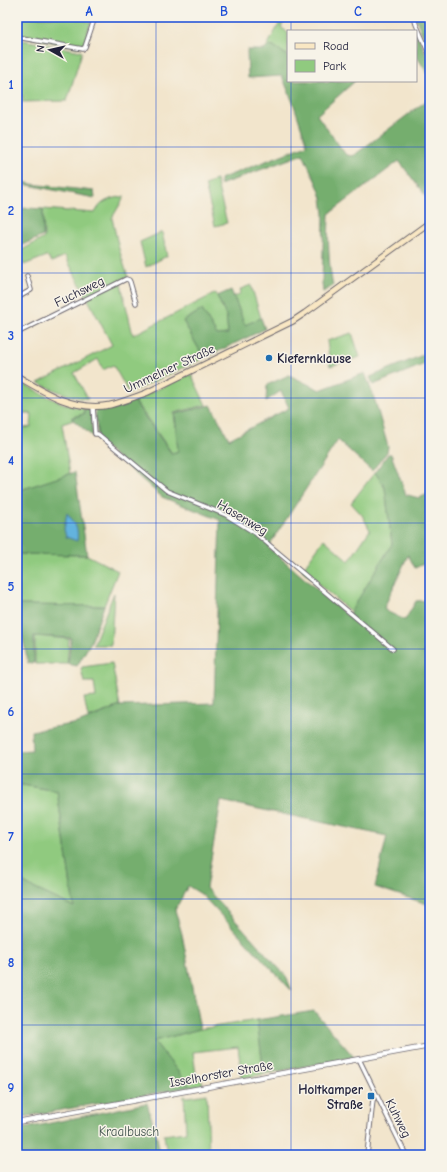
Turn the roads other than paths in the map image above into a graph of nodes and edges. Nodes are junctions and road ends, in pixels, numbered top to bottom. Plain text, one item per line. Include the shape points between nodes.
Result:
1 (95, 17) edge
2 (414, 17) edge
3 (17, 37) edge
4 (430, 56) edge
5 (430, 222) edge
6 (26, 276) dead end
7 (17, 298) edge
8 (136, 304) dead end
9 (17, 333) edge
10 (17, 376) edge
11 (93, 406) junction
12 (393, 649) dead end
13 (430, 1046) edge
14 (359, 1059) junction
15 (374, 1089) junction
16 (17, 1122) edge
17 (367, 1155) edge
18 (406, 1155) edge

1 - 3 street via 82,50
2 - 4 street
5 - 11 main road, Ummelner Straße via 305,314 278,329 128,400 106,406
6 - 7 street via 31,290
8 - 9 street, Fuchsweg via 130,282 126,279
10 - 11 main road, Ummelner Straße via 64,401
11 - 12 street, Hasenweg via 96,434 167,491 226,515 255,533
13 - 14 street, Isselhorster Straße
14 - 15 street
14 - 16 street, Isselhorster Straße
15 - 17 street
15 - 18 street, Kuhweg

